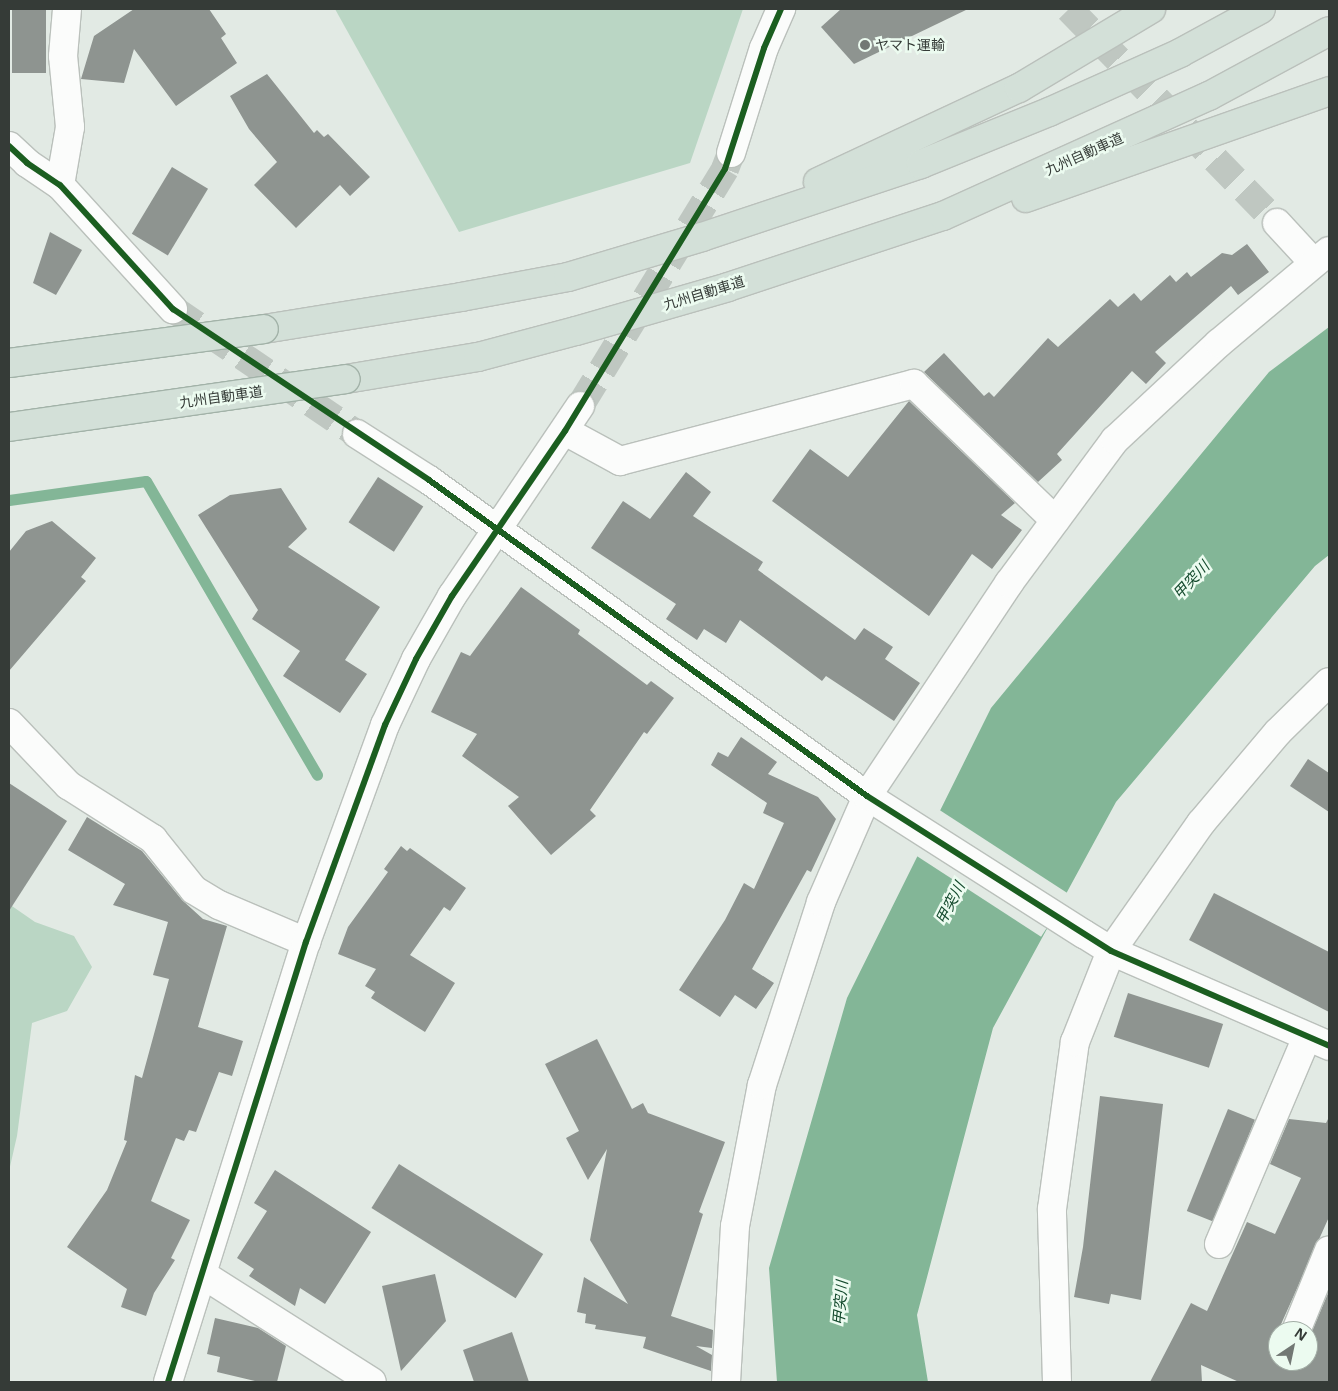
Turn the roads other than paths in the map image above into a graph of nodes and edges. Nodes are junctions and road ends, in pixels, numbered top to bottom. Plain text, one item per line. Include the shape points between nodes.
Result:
1 (67, 9) edge
2 (781, 9) edge
3 (1151, 9) edge
4 (1261, 9) edge
5 (1329, 31) edge
6 (1329, 91) edge
7 (9, 146) edge
8 (731, 153) tunnel mouth
9 (60, 185) junction
10 (1277, 223) tunnel mouth
11 (702, 238) junction
12 (1321, 257) edge
13 (173, 309) tunnel mouth
14 (576, 331) junction
15 (9, 363) edge
16 (580, 406) tunnel mouth
17 (9, 427) edge
18 (565, 430) junction
19 (357, 434) tunnel mouth
20 (1055, 520) junction
21 (498, 530) junction
22 (1329, 682) edge
23 (9, 723) edge
24 (867, 796) junction
25 (306, 942) junction
26 (1111, 951) junction
27 (1318, 1042) edge
28 (1219, 1244) dead end
29 (1329, 1250) edge
30 (202, 1274) junction
31 (1300, 1321) edge
32 (168, 1382) edge
33 (372, 1382) edge
34 (726, 1382) edge
35 (1057, 1382) edge

1 - 9 street via 63,56 70,127
2 - 8 street via 764,48
3 - 11 highway via 1019,88
4 - 11 highway via 1180,54 1049,112 922,164
5 - 14 highway, 九州自動車道 via 1209,96 943,216 728,287
6 - 14 highway via 736,301
7 - 9 street via 27,163
9 - 13 street
10 - 12 street
11 - 15 highway, bridge via 568,276 462,298 264,329
12 - 20 street via 1219,343 1115,440
14 - 17 highway, 九州自動車道, bridge via 478,357
16 - 18 street
18 - 20 street via 620,461 914,384
18 - 21 street
19 - 21 street
20 - 24 street
21 - 24 street
21 - 25 street via 452,596 416,659 386,725
22 - 26 street via 1278,732 1201,823
23 - 25 street via 68,785 153,839 194,890 219,905
24 - 26 street
24 - 34 street via 820,902 762,1085 735,1226
25 - 30 street
26 - 27 street
26 - 35 street via 1075,1042 1052,1209
27 - 28 street
29 - 31 street
30 - 32 street
30 - 33 street

